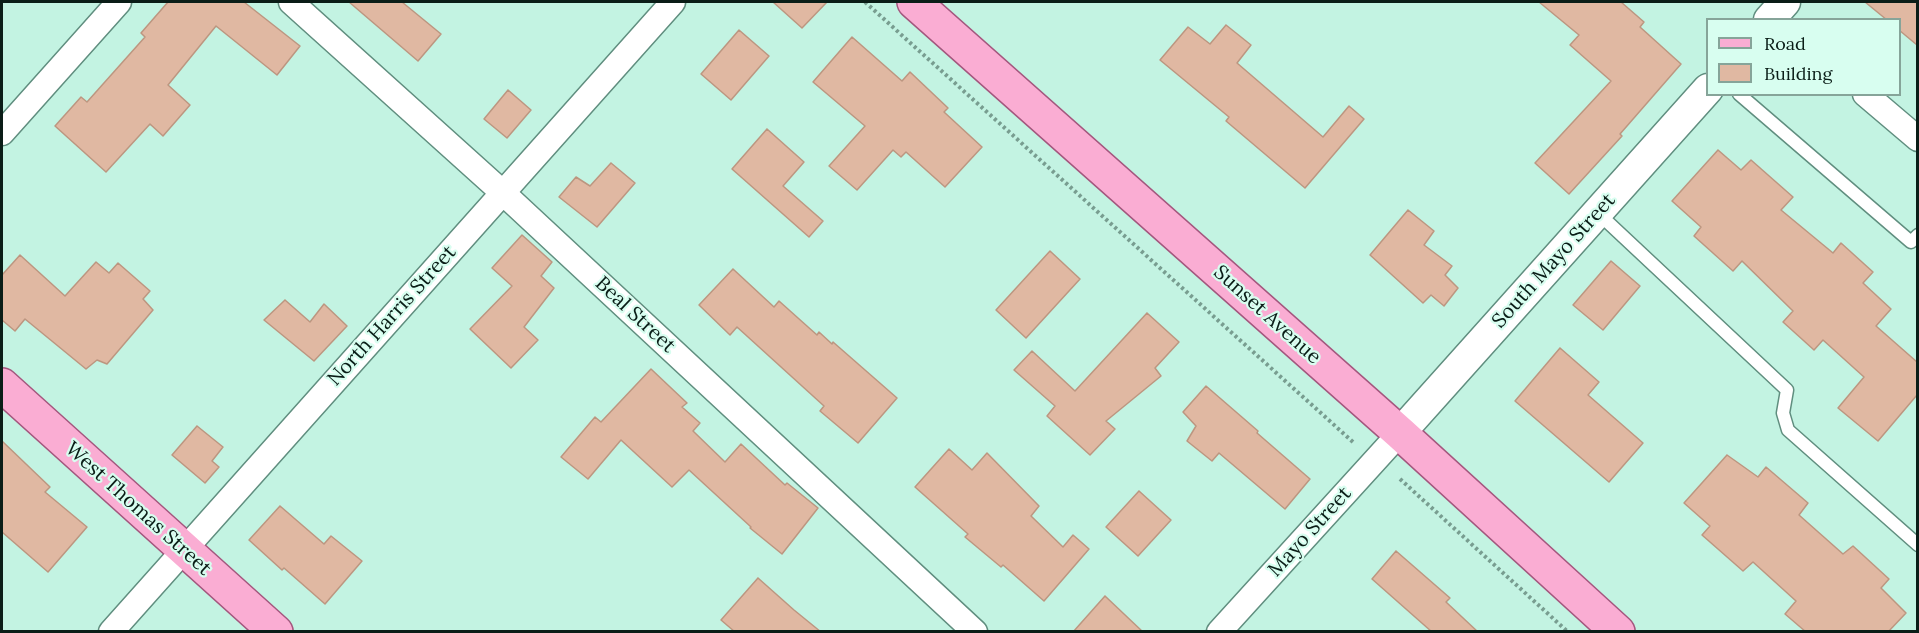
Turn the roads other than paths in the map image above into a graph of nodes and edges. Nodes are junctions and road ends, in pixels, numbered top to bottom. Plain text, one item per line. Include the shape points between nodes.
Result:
1 (119, 2) edge
2 (291, 2) edge
3 (673, 2) edge
4 (914, 2) edge
5 (1706, 90) edge
6 (1741, 96) edge
7 (1867, 96) edge
8 (2, 134) edge
9 (1917, 139) edge
10 (502, 192) junction
11 (1597, 212) junction
12 (1917, 235) edge
13 (2, 385) edge
14 (1400, 433) junction
15 (1917, 544) edge
16 (184, 551) junction
17 (111, 632) edge
18 (276, 632) edge
19 (975, 632) edge
20 (1219, 632) edge
21 (1618, 632) edge

1 - 8 street
2 - 10 street, Beal Street
3 - 10 street, North Harris Street
4 - 14 main road, Sunset Avenue
5 - 11 street, South Mayo Street
6 - 12 lane via 1911,242
7 - 9 street
10 - 16 street, North Harris Street
10 - 19 street, Beal Street
11 - 14 street, South Mayo Street
11 - 15 lane via 1787,390 1783,413 1788,430
13 - 16 main road, West Thomas Street
14 - 20 street, Mayo Street
14 - 21 main road, Sunset Avenue
16 - 17 street, North Harris Street
16 - 18 main road, West Thomas Street

